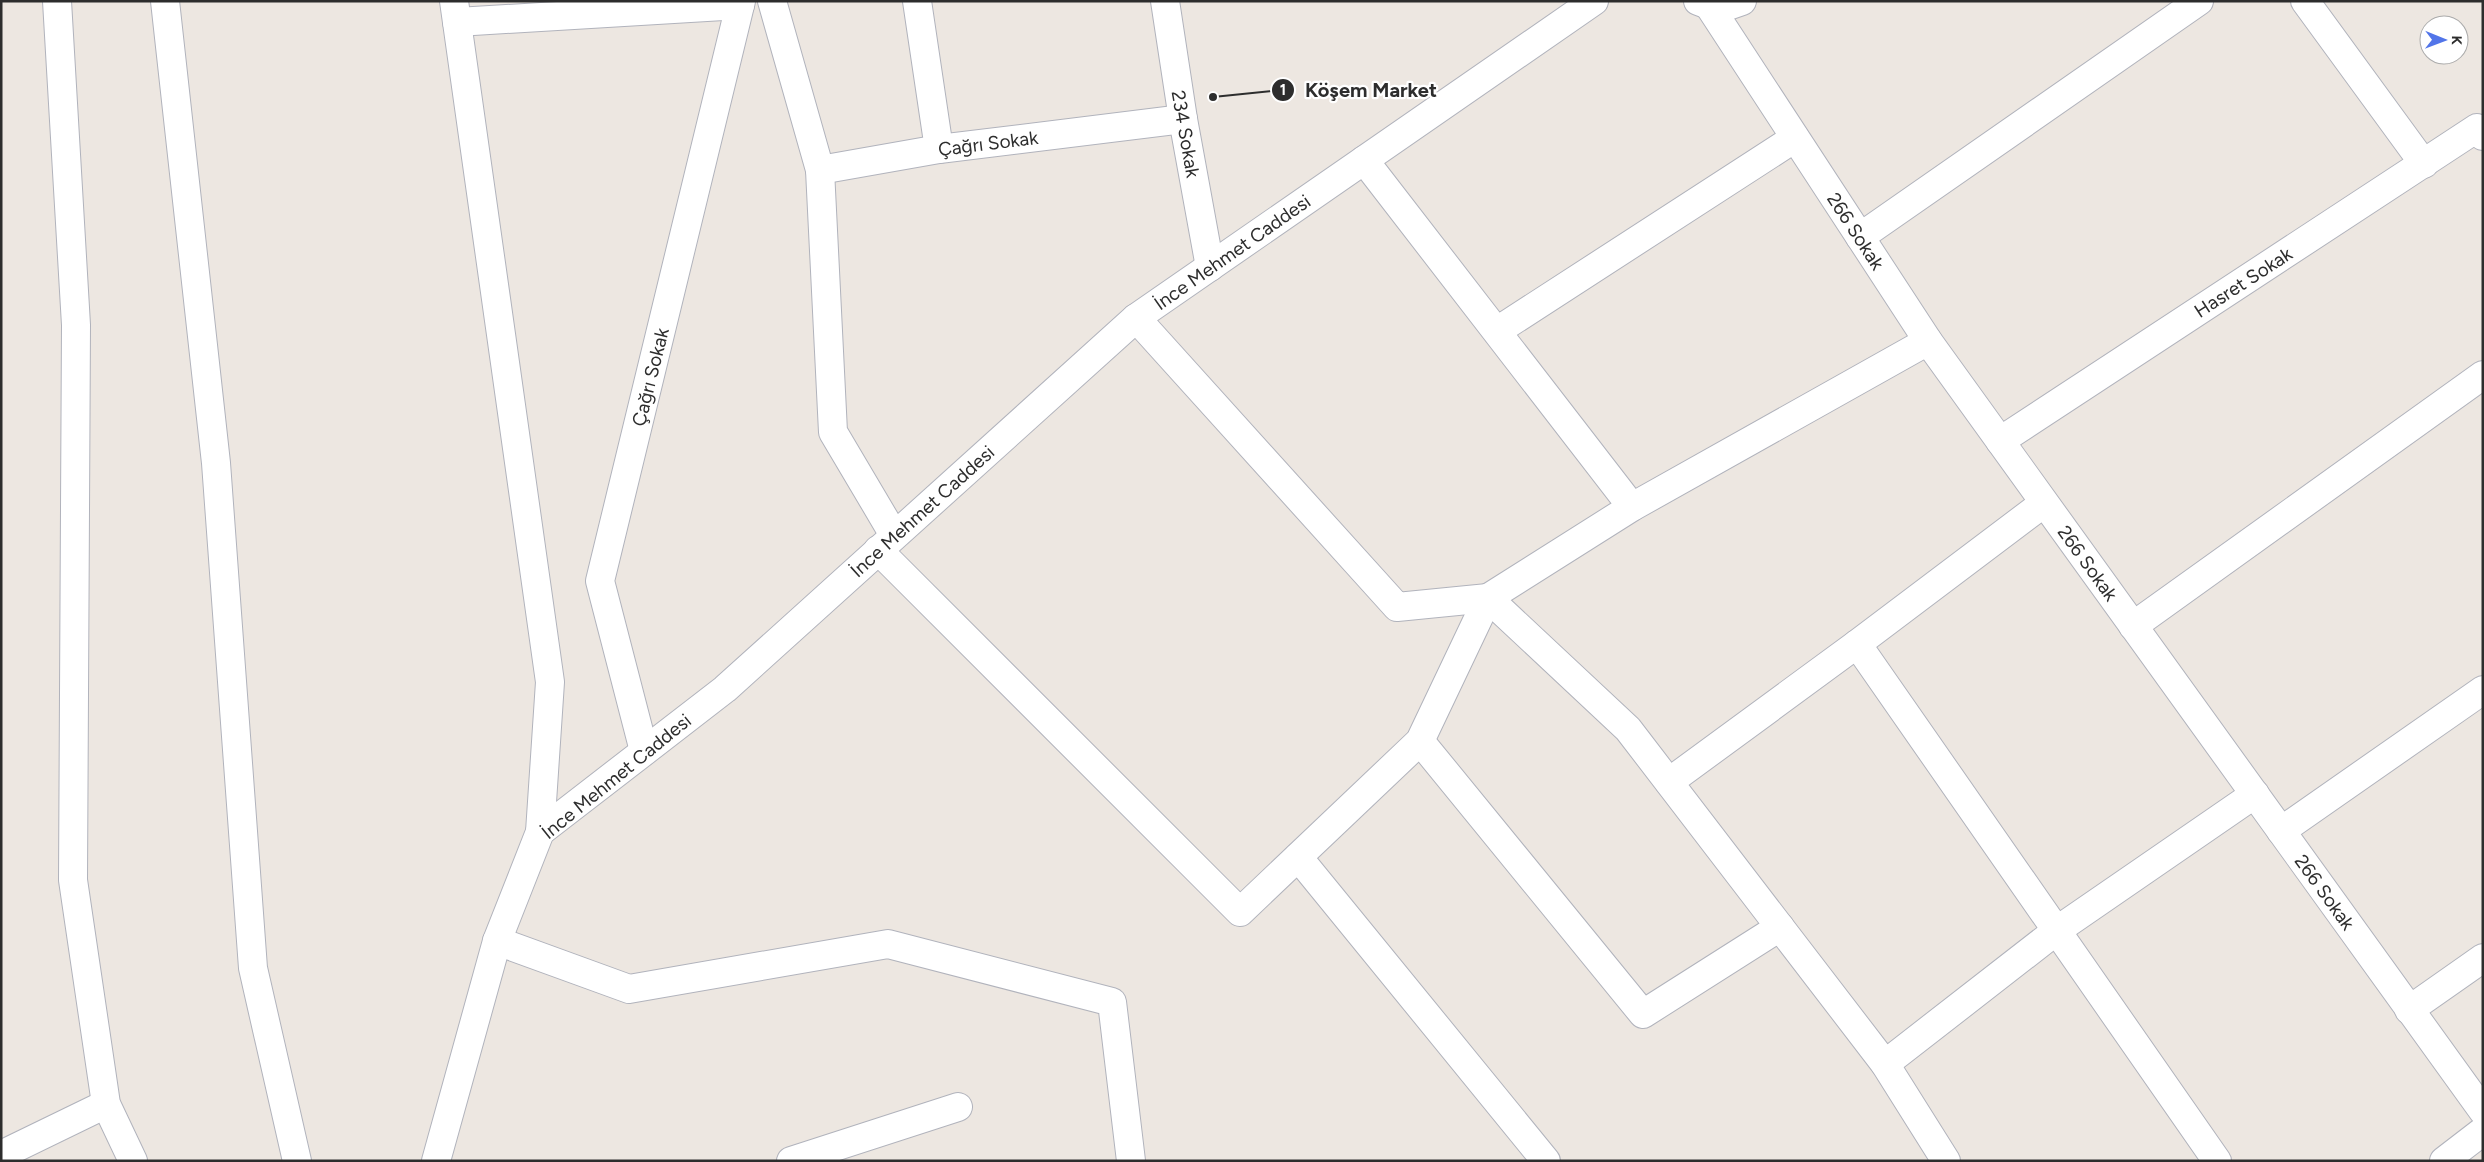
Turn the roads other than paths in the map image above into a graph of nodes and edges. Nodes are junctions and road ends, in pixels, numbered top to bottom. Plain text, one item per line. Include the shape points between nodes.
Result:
1 (57, 1) edge
2 (165, 1) edge
3 (772, 1) edge
4 (917, 1) edge
5 (1165, 1) edge
6 (1594, 1) edge
7 (1742, 1) edge
8 (2199, 1) edge
9 (2305, 1) edge
10 (1704, 2) edge
11 (741, 3) edge
12 (456, 12) edge
13 (1183, 119) junction
14 (2481, 130) edge
15 (1796, 138) junction
16 (939, 149) junction
17 (1364, 160) junction
18 (2424, 164) junction
19 (820, 170) junction
20 (1860, 237) junction
21 (1210, 267) junction
22 (1136, 318) junction
23 (1497, 331) junction
24 (1928, 341) junction
25 (2483, 375) edge
26 (2000, 441) junction
27 (2044, 503) junction
28 (1632, 507) junction
29 (886, 542) junction
30 (1488, 598) junction
31 (2133, 626) junction
32 (1857, 644) junction
33 (2483, 690) edge
34 (1420, 741) junction
35 (644, 751) junction
36 (1669, 782) junction
37 (2255, 794) junction
38 (2281, 831) junction
39 (540, 832) junction
40 (1298, 857) junction
41 (1780, 927) junction
42 (2056, 931) junction
43 (497, 941) junction
44 (2483, 958) edge
45 (2409, 1010) junction
46 (1885, 1064) junction
47 (106, 1104) junction
48 (958, 1107) dead end
49 (2483, 1111) edge
50 (2483, 1131) edge
51 (1, 1154) edge
52 (133, 1161) edge
53 (297, 1161) edge
54 (436, 1161) edge
55 (791, 1161) edge
56 (1131, 1161) edge
57 (1546, 1161) edge
58 (1946, 1161) edge
59 (2217, 1161) edge
60 (2444, 1161) edge

1 - 47 street via 76,325 73,880
2 - 53 street via 216,463 253,968
3 - 19 street
4 - 16 street
5 - 13 street, 234 Sokak
6 - 17 street, İnce Mehmet Caddesi
7 - 10 street via 1719,9
8 - 20 street
9 - 18 street
10 - 15 street, 266 Sokak
11 - 12 street
11 - 35 street, Çağrı Sokak via 600,582
12 - 39 street via 550,682
13 - 16 street, Çağrı Sokak
13 - 21 street, 234 Sokak
14 - 18 street, Hasret Sokak
15 - 20 street, 266 Sokak
15 - 23 street
16 - 19 street, Çağrı Sokak
17 - 21 street, İnce Mehmet Caddesi
17 - 23 street
18 - 26 street, Hasret Sokak
19 - 29 street via 833,432
20 - 24 street, 266 Sokak
21 - 22 street, İnce Mehmet Caddesi
22 - 29 street, İnce Mehmet Caddesi
22 - 30 street via 1397,607
23 - 28 street
24 - 26 street, 266 Sokak
24 - 28 street
25 - 31 street
26 - 27 street, 266 Sokak
27 - 31 street, 266 Sokak
27 - 32 street
28 - 30 street
29 - 35 street, İnce Mehmet Caddesi via 725,689
29 - 40 street via 1240,912
30 - 34 street
30 - 36 street via 1628,729
31 - 37 street, 266 Sokak
32 - 36 street
32 - 42 street
33 - 38 street
34 - 40 street
34 - 41 street via 1643,1014
35 - 39 street, İnce Mehmet Caddesi
36 - 41 street
37 - 38 street, 266 Sokak
37 - 42 street
38 - 45 street, 266 Sokak
39 - 43 street, İnce Mehmet Caddesi
40 - 57 street
41 - 46 street
42 - 46 street
42 - 59 street
43 - 54 street, İnce Mehmet Caddesi
43 - 56 street via 629,989 888,944 1112,1002
44 - 45 street
45 - 49 street, 266 Sokak
46 - 58 street
47 - 51 street
47 - 52 street
48 - 55 street
50 - 60 street

